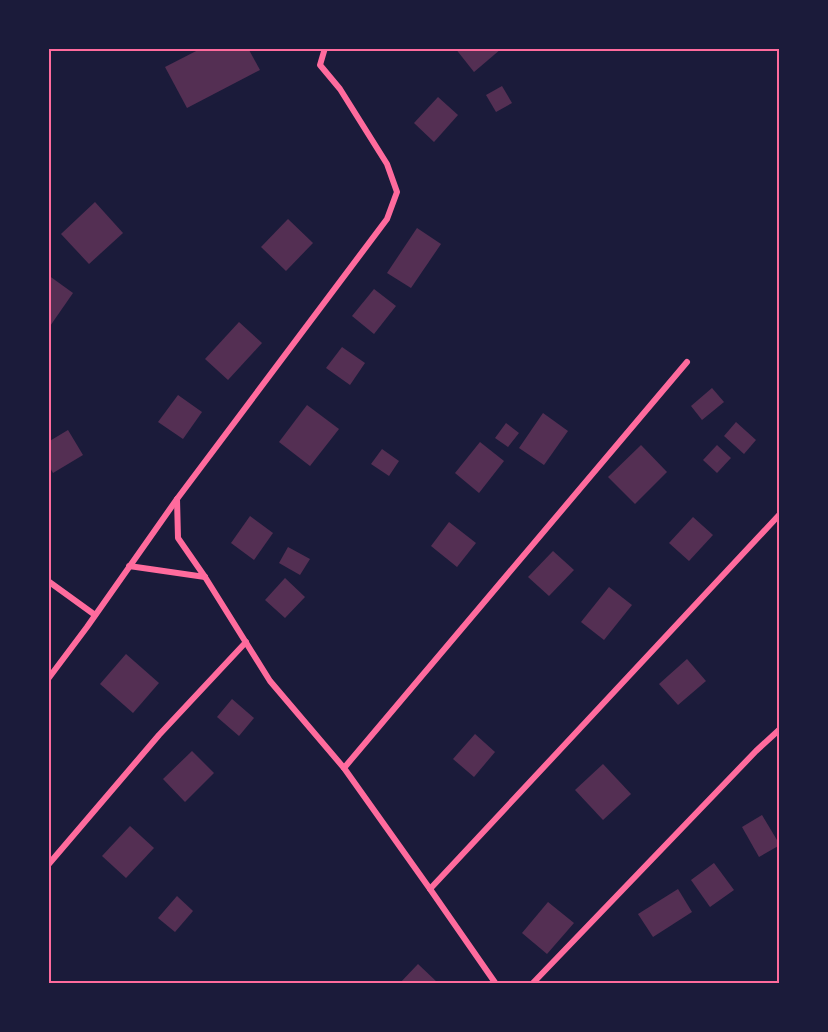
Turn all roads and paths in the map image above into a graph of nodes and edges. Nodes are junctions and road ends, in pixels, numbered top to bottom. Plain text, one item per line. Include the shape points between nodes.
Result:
1 (325, 48) edge
2 (687, 362) dead end
3 (177, 499) junction
4 (780, 514) edge
5 (129, 566) junction
6 (205, 577) junction
7 (48, 581) edge
8 (95, 615) junction
9 (246, 642) junction
10 (48, 679) edge
11 (780, 729) edge
12 (344, 768) junction
13 (48, 865) edge
14 (430, 889) junction
15 (496, 984) edge
16 (532, 984) edge

1 - 3 street via 320,65 340,89 387,164 398,192 387,219
2 - 12 street
3 - 5 street
3 - 6 street via 178,538
4 - 14 street
5 - 6 street
5 - 8 street
6 - 9 street
7 - 8 street
8 - 10 street
9 - 12 street via 270,681
9 - 13 street via 159,735
11 - 16 street
12 - 14 street
14 - 15 street

